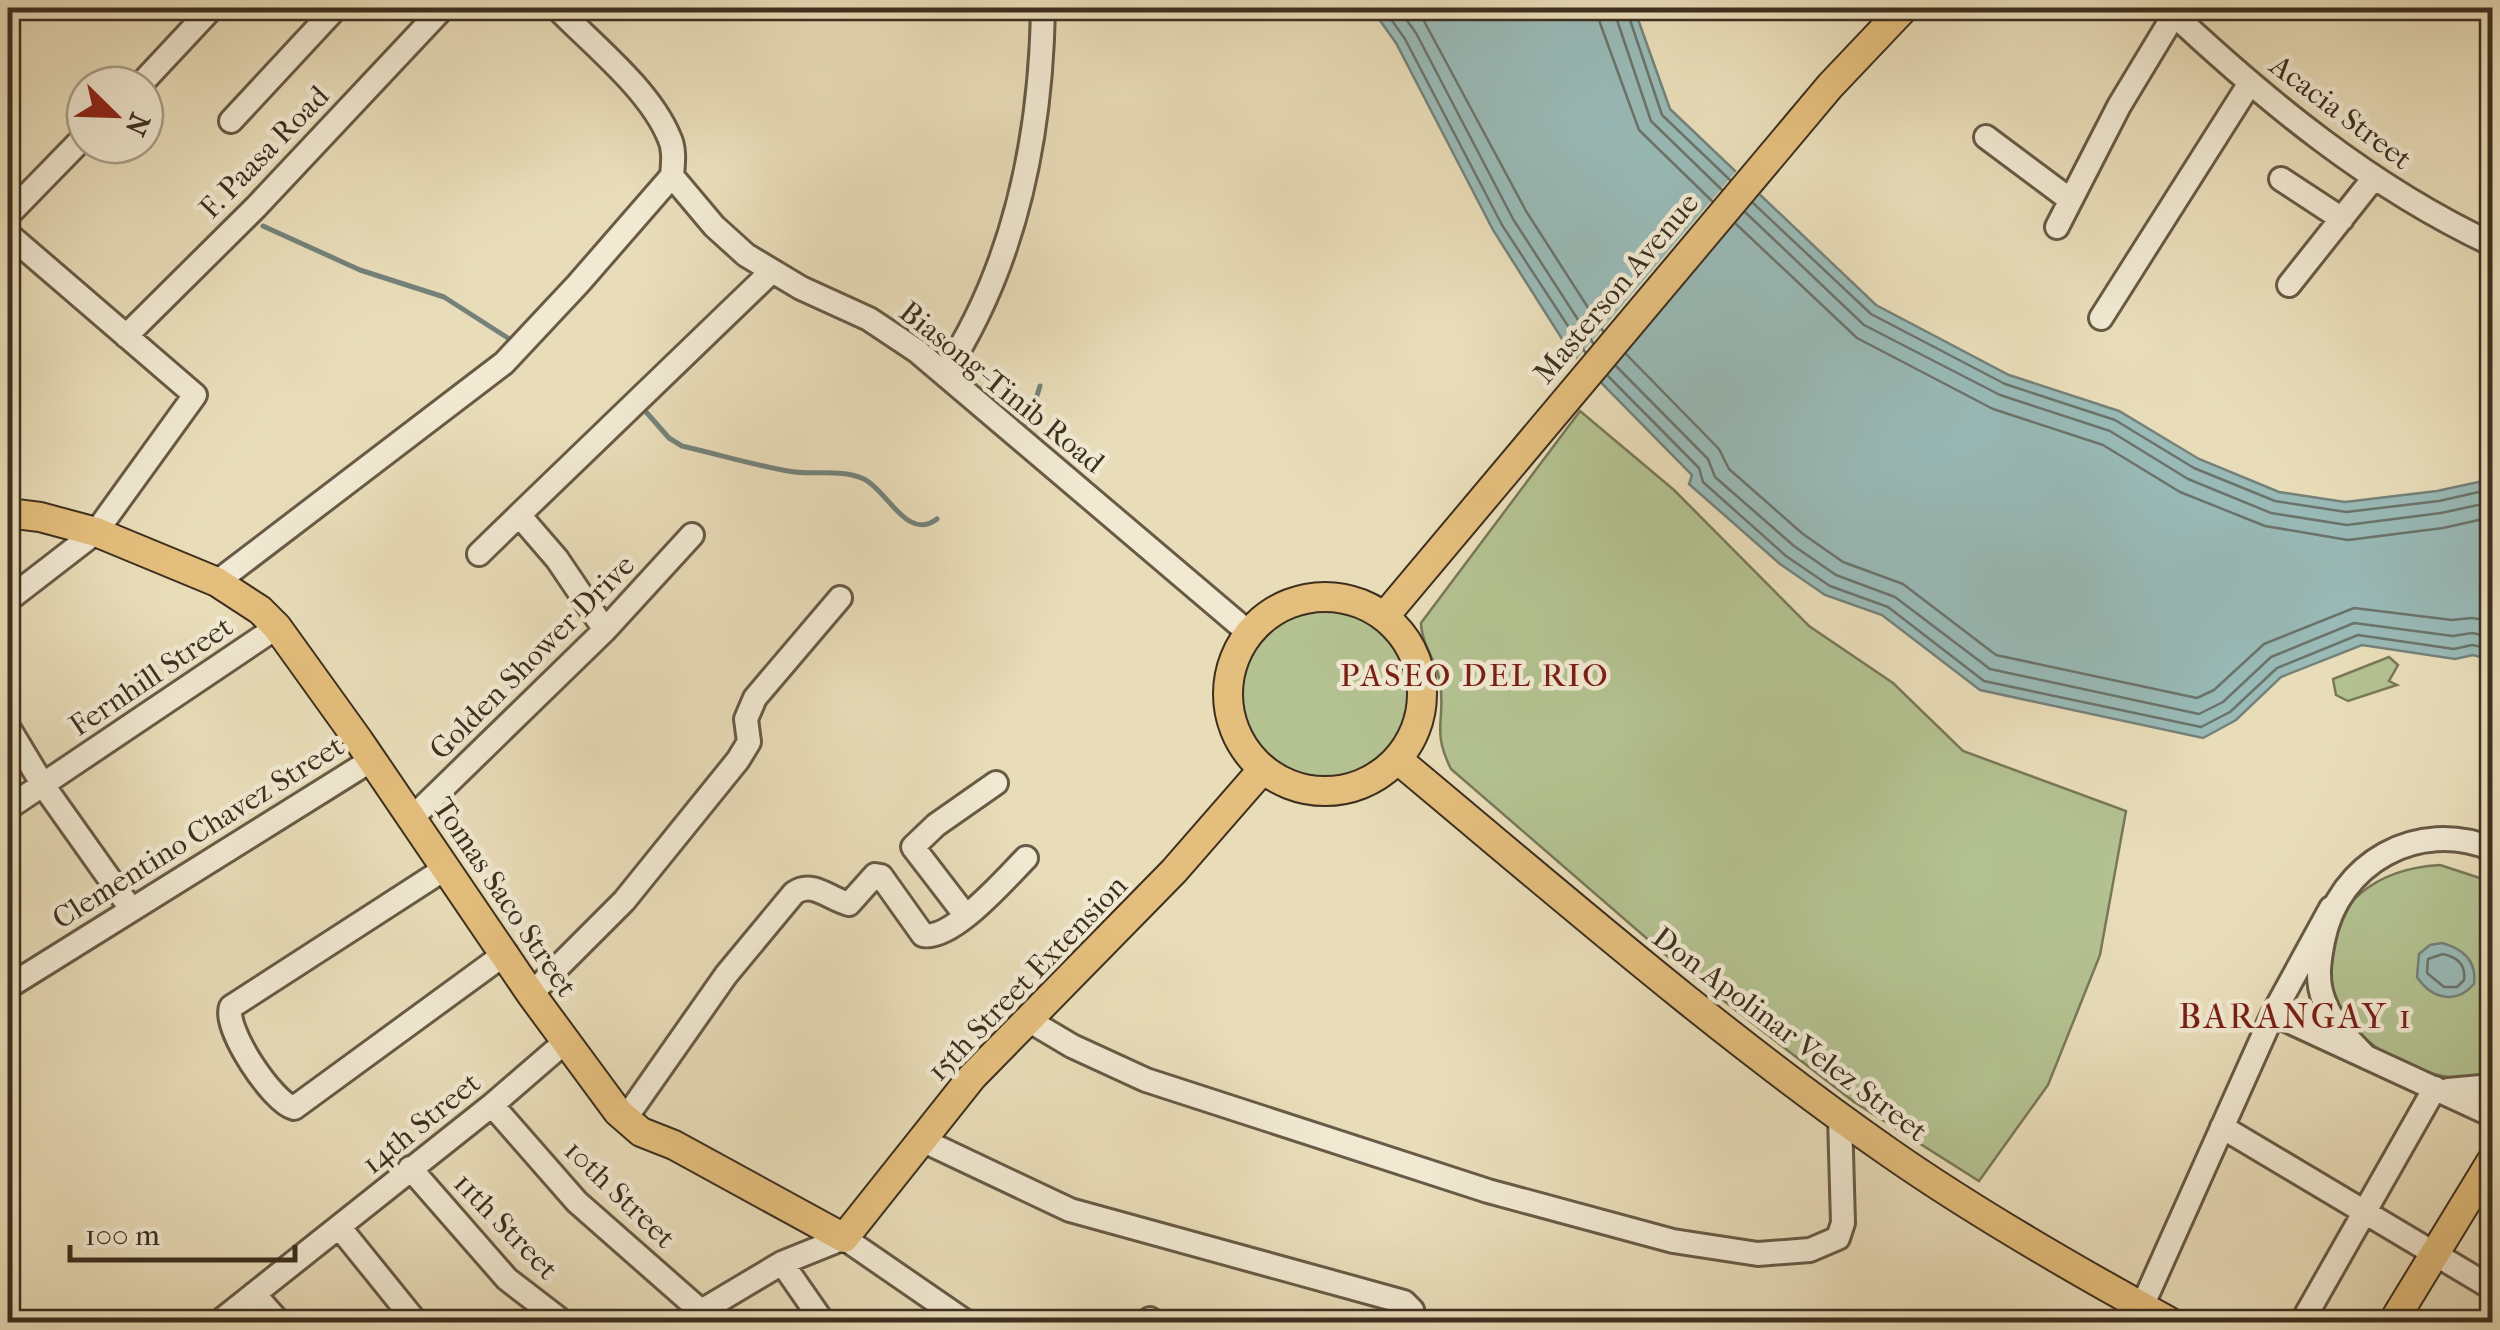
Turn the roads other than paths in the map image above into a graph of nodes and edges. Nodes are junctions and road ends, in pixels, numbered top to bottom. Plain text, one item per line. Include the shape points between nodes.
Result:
1 (212, 8) edge
2 (336, 8) edge
3 (443, 8) edge
4 (557, 8) edge
5 (1043, 8) edge
6 (1904, 8) edge
7 (2170, 11) edge
8 (159, 65) edge
9 (2250, 82) junction
10 (230, 121) dead end
11 (1986, 138) dead end
12 (65, 157) edge
13 (672, 176) junction
14 (2281, 179) dead end
15 (2372, 179) junction
16 (2069, 199) junction
17 (8, 215) edge
18 (2342, 219) junction
19 (2057, 228) dead end
20 (8, 234) edge
21 (2492, 244) edge
22 (771, 272) junction
23 (2289, 285) dead end
24 (2100, 318) dead end
25 (126, 336) junction
26 (944, 374) junction
27 (8, 513) edge
28 (519, 515) junction
29 (96, 532) junction
30 (692, 534) dead end
31 (479, 554) dead end
32 (217, 582) junction
33 (840, 598) dead end
34 (8, 600) edge
35 (1384, 616) junction
36 (277, 627) junction
37 (605, 630) junction
38 (1249, 633) junction
39 (8, 727) edge
40 (370, 760) junction
41 (1397, 760) junction
42 (1263, 769) junction
43 (996, 784) dead end
44 (43, 785) junction
45 (8, 808) edge
46 (411, 819) junction
47 (2492, 849) edge
48 (1026, 858) dead end
49 (446, 868) junction
50 (2331, 908) junction
51 (131, 909) junction
52 (966, 916) junction
53 (506, 954) junction
54 (8, 988) edge
55 (531, 994) junction
56 (2273, 1014) junction
57 (1030, 1020) junction
58 (565, 1042) junction
59 (2365, 1056) junction
60 (2492, 1086) edge
61 (2435, 1088) junction
62 (492, 1105) junction
63 (2492, 1115) edge
64 (1840, 1117) junction
65 (625, 1119) junction
66 (2222, 1126) junction
67 (922, 1140) junction
68 (2492, 1160) edge
69 (410, 1168) junction
70 (2365, 1211) junction
71 (340, 1228) junction
72 (844, 1238) junction
73 (2435, 1253) junction
74 (782, 1263) junction
75 (2492, 1288) edge
76 (254, 1294) junction
77 (2138, 1315) edge
78 (698, 1319) edge
79 (219, 1322) edge
80 (279, 1322) edge
81 (416, 1322) edge
82 (563, 1322) edge
83 (822, 1322) edge
84 (966, 1322) edge
85 (1410, 1322) edge
86 (2170, 1322) edge
87 (2302, 1322) edge
88 (2393, 1322) edge

1 - 8 street
2 - 10 street
3 - 25 street, F. Paasa Road
4 - 13 street via 644,95 670,137
5 - 26 street via 1021,195 990,289
6 - 35 main road, Masterson Avenue
7 - 9 street, Acacia Street
7 - 16 street
9 - 15 street, Acacia Street
9 - 24 street
11 - 16 street
12 - 17 street
13 - 22 street, Biasong-Tinib Road via 728,241
13 - 32 street via 504,364
14 - 18 street
15 - 18 street
15 - 21 street, Acacia Street
16 - 19 street
18 - 23 street
20 - 25 street
22 - 26 street, Biasong-Tinib Road via 869,319
22 - 28 street
25 - 29 street via 195,395
26 - 38 street, Biasong-Tinib Road
27 - 29 main road, Tomas Saco Street
28 - 31 street
28 - 37 street
29 - 32 main road, Tomas Saco Street
29 - 34 street
30 - 37 street, Golden Shower Drive
32 - 36 main road, Tomas Saco Street
33 - 55 street via 747,712 746,749 624,901
35 - 38 main road via 1344,599 1313,598 1284,606
35 - 41 main road via 1411,650 1422,690 1414,731
36 - 40 main road, Tomas Saco Street
36 - 44 street, Fernhill Street
37 - 46 street, Golden Shower Drive
38 - 42 main road via 1232,663 1230,709 1238,737
39 - 44 street
40 - 46 main road, Tomas Saco Street
40 - 51 street, Clementino Chavez Street
41 - 42 main road via 1366,782 1338,790 1309,790
41 - 64 main road, Don Apolinar Velez Street
42 - 57 main road, 15th Street Extension
43 - 52 street via 913,847
44 - 45 street, Fernhill Street
44 - 51 street
46 - 49 main road, Tomas Saco Street
47 - 50 street via 2441,839 2386,854 2358,873
48 - 52 street
49 - 53 main road, Tomas Saco Street
49 - 53 street via 231,1007 230,1022 268,1087 294,1108
50 - 56 street
50 - 59 street via 2319,959 2321,992 2332,1017
51 - 54 street, Clementino Chavez Street
52 - 65 street via 935,937 922,935 881,876 849,904 810,886 794,893
53 - 55 main road, Tomas Saco Street
55 - 58 main road, Tomas Saco Street
56 - 59 street
56 - 66 street
57 - 64 street via 1146,1080 1488,1191 1698,1246 1758,1254 1810,1250 1838,1238
57 - 67 main road, 15th Street Extension via 972,1076
58 - 62 street, 14th Street
58 - 65 main road, Tomas Saco Street
59 - 61 street
60 - 61 street
61 - 63 street
61 - 70 street
62 - 69 street, 14th Street
62 - 78 street, 10th Street via 577,1202
64 - 77 main road, Don Apolinar Velez Street
65 - 72 main road, Tomas Saco Street
66 - 70 street
66 - 77 street
67 - 72 main road, 15th Street Extension
67 - 85 street via 1070,1210 1404,1302 1412,1310
68 - 73 main road
69 - 71 street, 14th Street
69 - 82 street, 11th Street via 507,1279
70 - 73 street
70 - 87 street
71 - 76 street, 14th Street
71 - 81 street
72 - 74 street
72 - 84 street, Tomas Saco Street
73 - 75 street
73 - 88 main road
74 - 78 street
74 - 83 street
76 - 79 street, 14th Street
76 - 80 street
77 - 86 main road, Don Apolinar Velez Street

